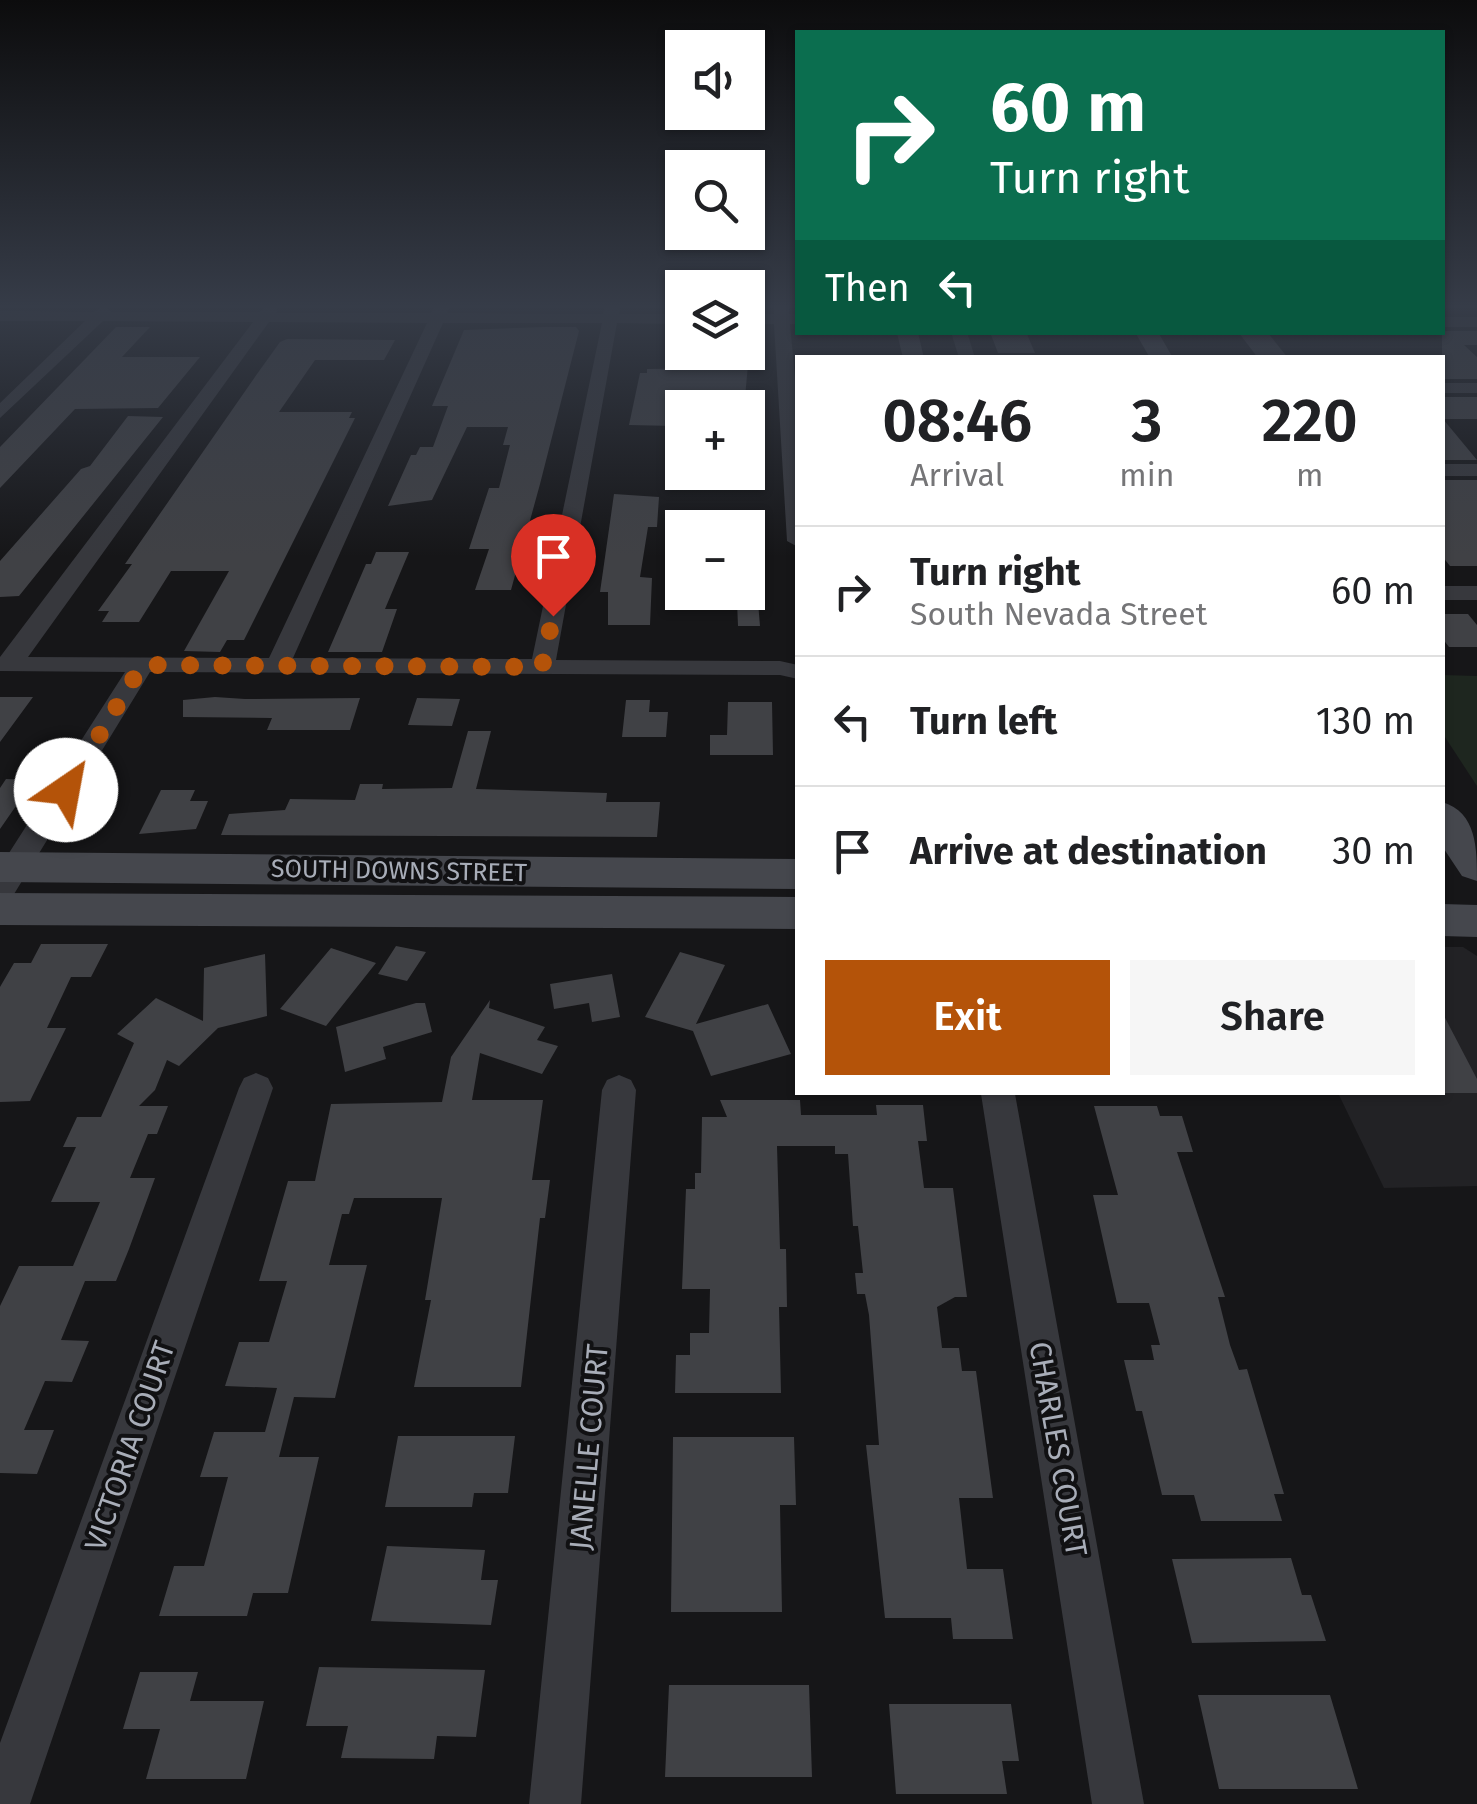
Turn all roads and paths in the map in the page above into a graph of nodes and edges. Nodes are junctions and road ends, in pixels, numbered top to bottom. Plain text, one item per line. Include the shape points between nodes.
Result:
1 (24, 389) edge
2 (211, 389) edge
3 (404, 389) edge
4 (596, 389) edge
5 (791, 389) edge
6 (0, 413) edge
7 (1445, 470) edge
8 (1477, 470) edge
9 (795, 480) edge
10 (1445, 594) edge
11 (1477, 594) edge
12 (5, 664) edge
13 (142, 665) junction
14 (278, 666) junction
15 (542, 667) junction
16 (795, 671) edge
17 (1445, 819) edge
18 (1477, 866) edge
19 (795, 874) edge
20 (5, 875) edge
21 (1445, 878) edge
22 (1477, 878) edge
23 (0, 909) edge
24 (795, 914) edge
25 (1445, 920) edge
26 (1477, 921) edge
27 (256, 1088) dead end
28 (619, 1090) dead end
29 (998, 1095) edge
30 (4, 1804) edge
31 (556, 1804) edge
32 (1118, 1804) edge

1 - 6 street
2 - 12 street
3 - 14 street
4 - 15 street
5 - 9 street
7 - 8 street
10 - 11 street
12 - 13 street
13 - 14 street
13 - 20 street
14 - 15 street
15 - 16 street
17 - 18 main road
19 - 20 main road, SOUTH DOWNS STREET
21 - 22 main road
23 - 24 main road, SOUTH DOWNS STREET
25 - 26 main road
27 - 30 street, VICTORIA COURT
28 - 31 street, JANELLE COURT
29 - 32 street, CHARLES COURT

